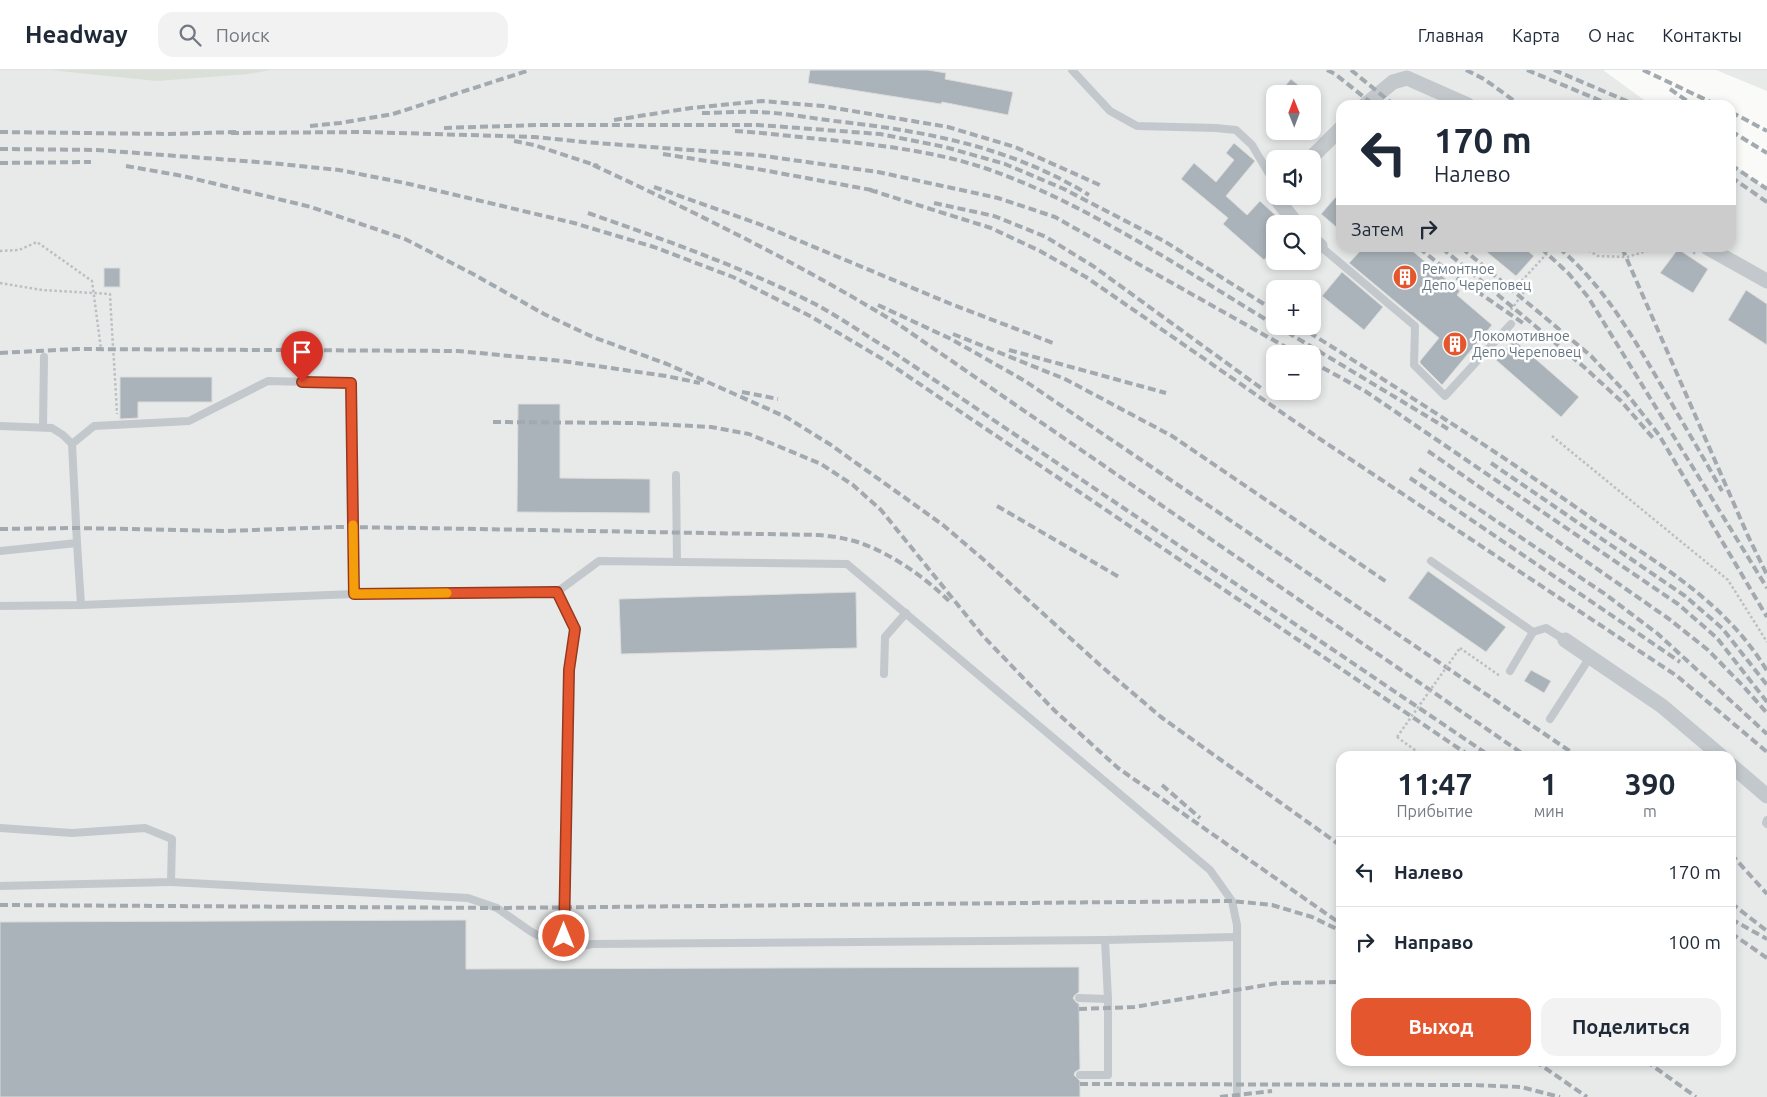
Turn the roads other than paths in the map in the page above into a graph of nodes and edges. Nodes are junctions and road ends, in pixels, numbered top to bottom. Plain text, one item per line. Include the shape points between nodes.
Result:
1 (1072, 70) edge
2 (1372, 100) edge
3 (1457, 100) edge
4 (1336, 133) edge
5 (1319, 150) edge
6 (1266, 168) edge
7 (1281, 205) edge
8 (1290, 215) edge
9 (1321, 246) edge
10 (1715, 252) edge
11 (1767, 281) edge
12 (1511, 324) road end
13 (44, 357) dead end
14 (0, 426) edge
15 (43, 427) junction
16 (72, 444) junction
17 (676, 474) dead end
18 (78, 543) junction
19 (0, 551) edge
20 (677, 562) junction
21 (1431, 562) dead end
22 (557, 592) junction
23 (354, 594) junction
24 (81, 605) junction
25 (0, 606) edge
26 (906, 613) junction
27 (1533, 632) junction
28 (1565, 640) joint
29 (1590, 657) junction
30 (1510, 671) dead end
31 (884, 674) dead end
32 (1550, 719) dead end
33 (1715, 751) edge
34 (1736, 769) edge
35 (1767, 796) edge
36 (1767, 820) edge
37 (1767, 824) edge
38 (0, 828) edge
39 (171, 882) junction
40 (0, 886) edge
41 (1237, 937) junction
42 (1105, 940) junction
43 (564, 950) junction
44 (1079, 998) dead end
45 (1108, 999) junction
46 (1080, 1075) dead end
47 (1237, 1097) edge

1 - 6 lane via 1110,111 1137,126 1236,130 1252,144
2 - 3 street via 1393,82 1407,78
4 - 5 street
7 - 8 street
9 - 12 lane via 1415,326 1414,365 1446,396
10 - 11 street
13 - 15 lane
14 - 15 lane
15 - 16 lane via 52,428
16 - 18 lane
16 - 23 lane via 94,426 189,421 268,380 351,383
17 - 20 lane
18 - 19 lane
18 - 24 lane
20 - 22 lane via 599,561
20 - 26 lane via 847,564
21 - 27 lane
22 - 23 lane
22 - 43 lane via 575,629 569,670
23 - 24 lane
24 - 25 lane
26 - 31 lane via 885,637
26 - 41 lane via 1210,870 1232,901
27 - 28 lane via 1546,628
27 - 30 lane
28 - 29 street
29 - 32 lane
29 - 33 street via 1662,706
34 - 35 street
36 - 37 lane
38 - 39 lane via 72,833 145,828 172,840
39 - 40 lane
39 - 43 lane via 468,898 497,908
41 - 42 lane
41 - 47 lane
42 - 43 lane via 592,944
42 - 45 lane
44 - 45 lane
45 - 46 lane via 1108,1075

